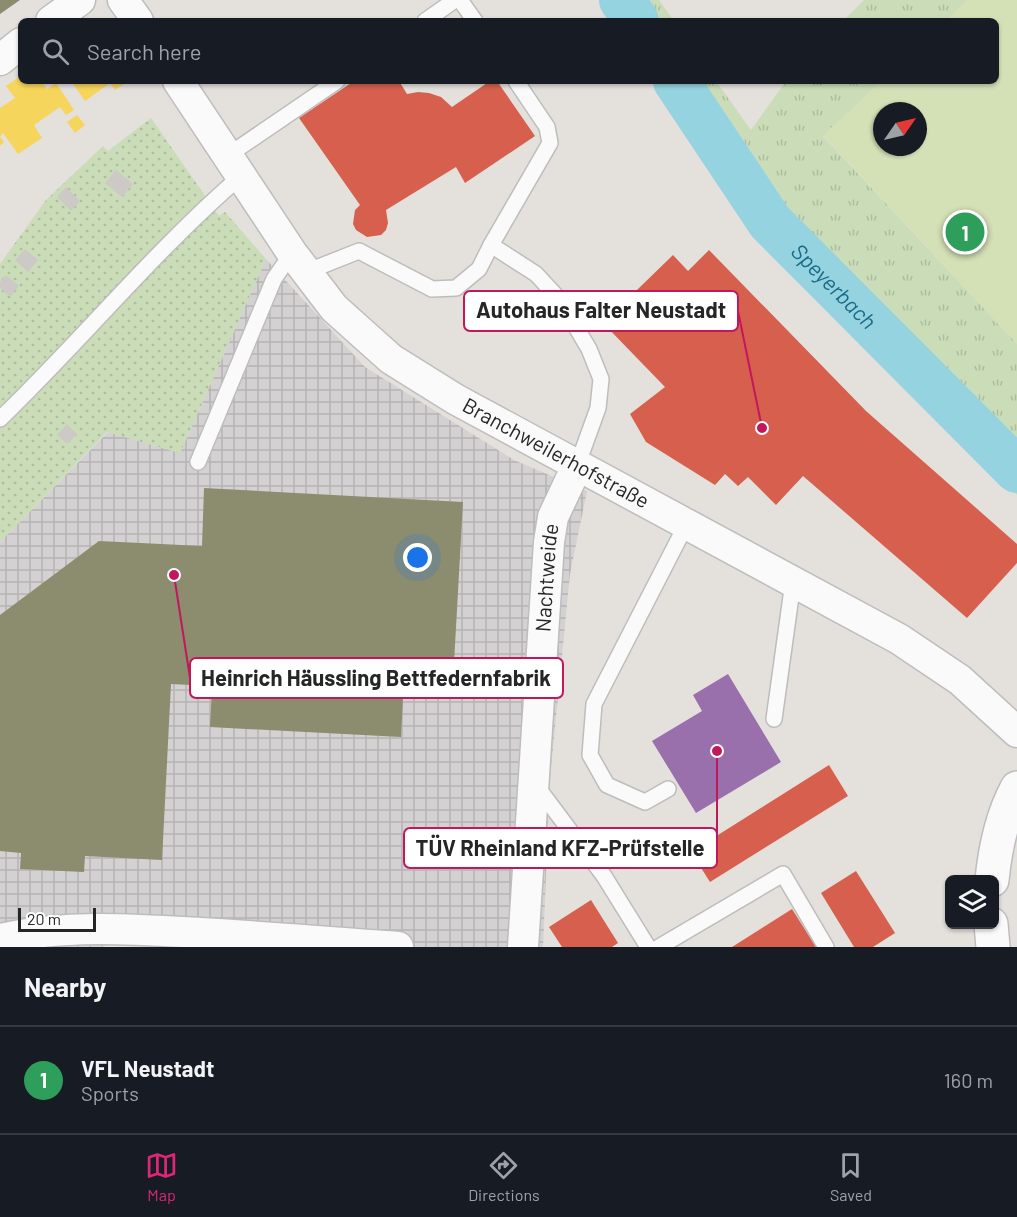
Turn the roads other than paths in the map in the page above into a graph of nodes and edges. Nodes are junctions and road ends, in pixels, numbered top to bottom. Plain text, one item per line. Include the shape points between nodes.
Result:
1 (80, 0) edge
2 (123, 0) edge
3 (455, 0) edge
4 (460, 0) edge
5 (55, 18) edge
6 (136, 18) edge
7 (428, 18) edge
8 (473, 18) edge
9 (18, 45) edge
10 (0, 60) edge
11 (180, 84) edge
12 (333, 84) edge
13 (518, 84) edge
14 (234, 166) junction
15 (491, 245) junction
16 (299, 263) junction
17 (0, 420) edge
18 (198, 462) dead end
19 (578, 466) junction
20 (686, 525) junction
21 (793, 582) junction
22 (774, 719) dead end
23 (1017, 732) edge
24 (535, 784) junction
25 (1017, 788) edge
26 (668, 789) dead end
27 (992, 875) edge
28 (992, 929) edge
29 (78, 938) edge
30 (0, 939) edge
31 (398, 947) edge
32 (524, 947) edge
33 (648, 947) edge
34 (659, 947) edge
35 (826, 947) edge
36 (993, 947) edge

1 - 5 street
2 - 6 street
3 - 7 lane
4 - 8 lane
9 - 10 street
11 - 14 street, Branchweilerhofstraße
12 - 14 lane
13 - 15 lane via 547,127 550,143
14 - 16 street, Branchweilerhofstraße
14 - 17 lane via 204,208
15 - 16 lane via 479,269 456,288 432,289 359,251
15 - 19 lane via 536,274 560,300 590,349 601,378 598,408
16 - 18 lane via 274,279
16 - 19 street, Branchweilerhofstraße via 334,308 392,359 455,399
19 - 20 street, Branchweilerhofstraße
19 - 24 street, Nachtweide via 553,518 549,542
20 - 21 street, Branchweilerhofstraße
20 - 26 lane via 594,704 590,755 607,785 645,802
21 - 22 lane
21 - 23 street, Branchweilerhofstraße via 931,659
24 - 32 street, Nachtweide
24 - 33 lane via 604,876
25 - 27 street via 1002,826
28 - 36 street
29 - 30 street via 25,933
29 - 31 street via 140,929
34 - 35 lane via 783,874

